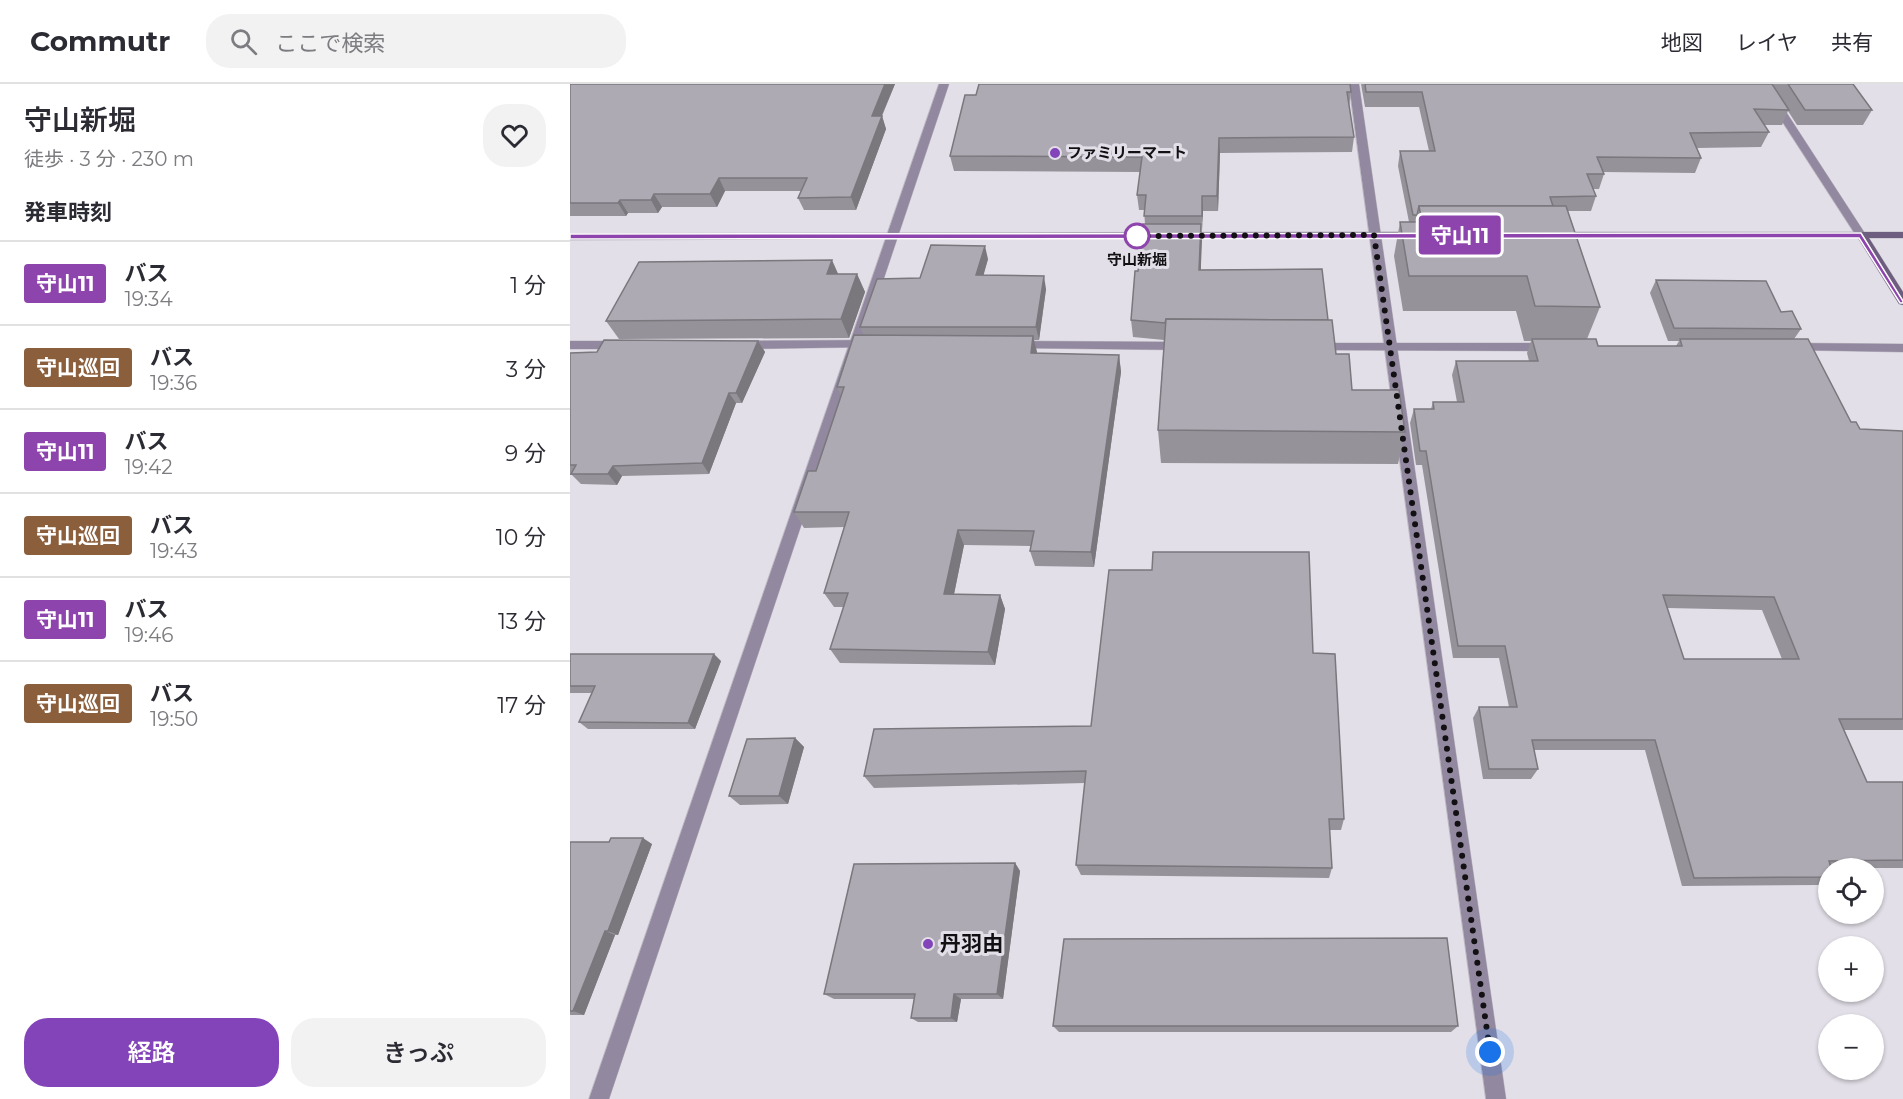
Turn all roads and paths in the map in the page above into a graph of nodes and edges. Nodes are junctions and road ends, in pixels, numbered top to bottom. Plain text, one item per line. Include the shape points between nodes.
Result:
1 (945, 84) edge
2 (1354, 84) edge
3 (1763, 84) edge
4 (1374, 235) junction
5 (1434, 235) edge
6 (1540, 235) edge
7 (1861, 235) junction
8 (1903, 235) edge
9 (570, 237) edge
10 (891, 238) junction
11 (1903, 301) edge
12 (854, 344) junction
13 (878, 344) edge
14 (570, 345) edge
15 (629, 345) edge
16 (724, 345) edge
17 (1009, 345) edge
18 (1200, 346) edge
19 (1308, 347) edge
20 (1391, 347) junction
21 (1558, 347) edge
22 (1784, 347) edge
23 (1903, 348) edge
24 (599, 1099) edge
25 (1497, 1099) edge

1 - 10 street
2 - 4 street
3 - 7 street
4 - 5 street
4 - 10 street
4 - 20 street
6 - 7 street
7 - 8 street
7 - 11 street
9 - 10 street
10 - 12 street
12 - 13 street
12 - 16 street
12 - 24 street
14 - 15 street
17 - 18 street
19 - 20 street
20 - 21 street
20 - 25 street
22 - 23 street

